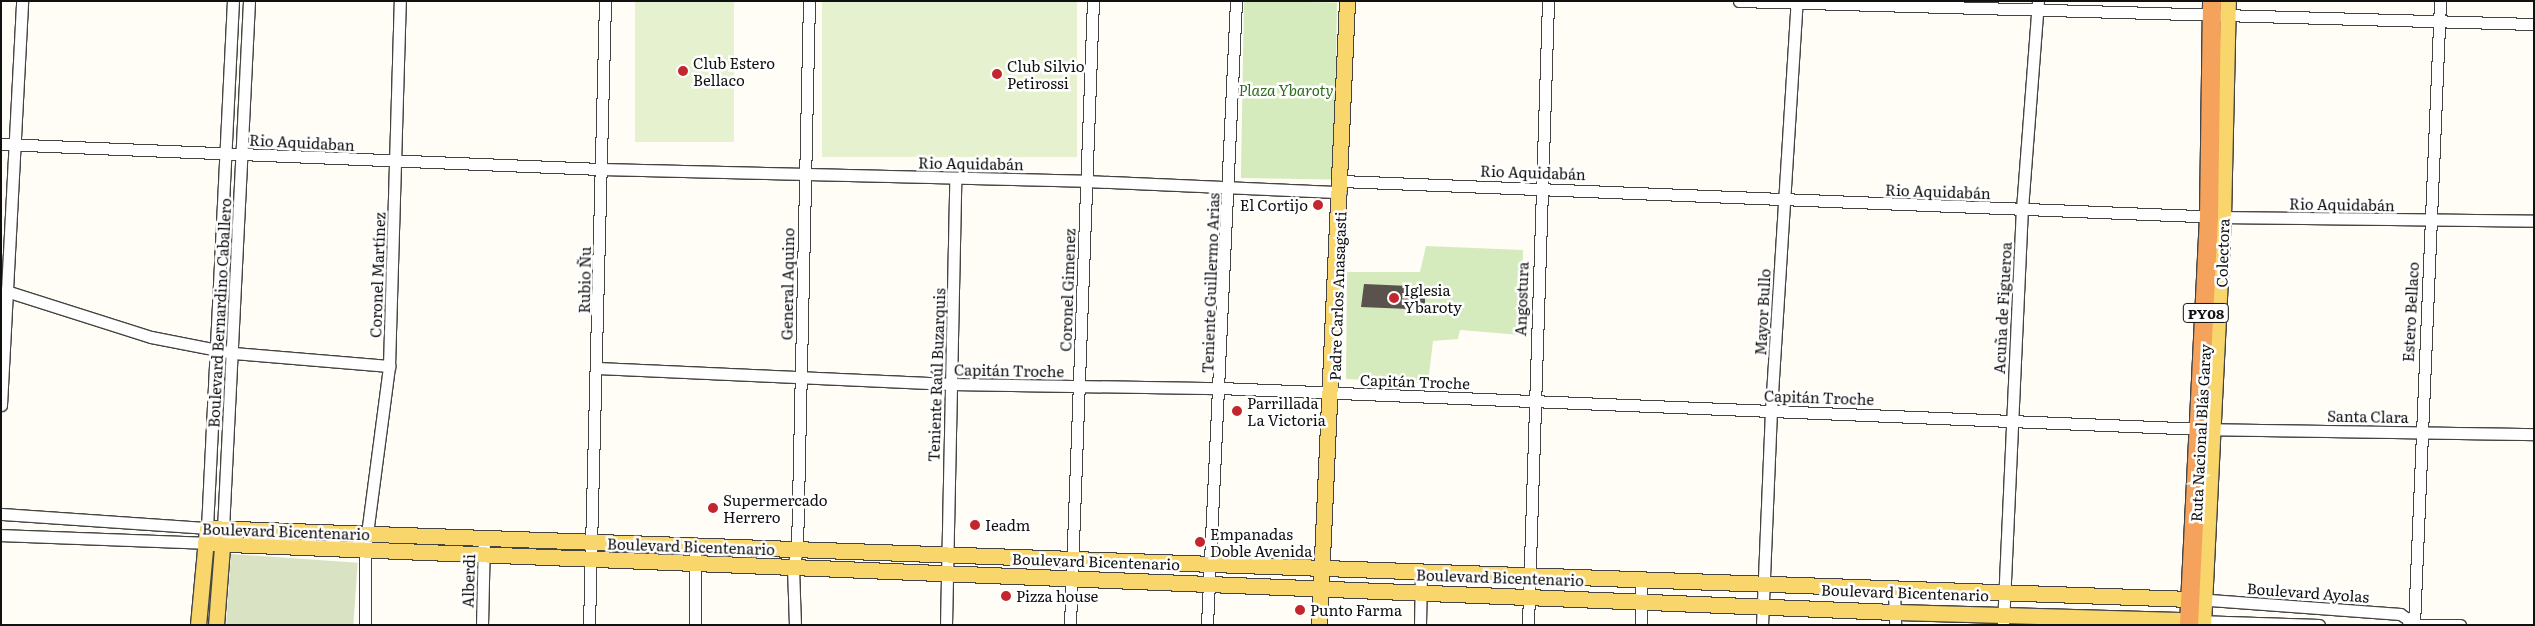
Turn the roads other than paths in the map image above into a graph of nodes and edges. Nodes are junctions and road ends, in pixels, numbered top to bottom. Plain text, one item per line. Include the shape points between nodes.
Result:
1 (22, 1) edge
2 (233, 1) edge
3 (249, 1) edge
4 (400, 1) edge
5 (605, 1) edge
6 (809, 1) edge
7 (1093, 1) edge
8 (1236, 1) edge
9 (1347, 1) edge
10 (1548, 1) edge
11 (1739, 1) edge
12 (2440, 1) edge
13 (1797, 2) edge
14 (2037, 7) edge
15 (2219, 9) edge
16 (2439, 22) junction
17 (2534, 24) edge
18 (7, 144) edge
19 (227, 154) junction
20 (242, 154) junction
21 (396, 162) junction
22 (601, 170) junction
23 (804, 175) junction
24 (956, 178) junction
25 (1085, 181) junction
26 (1229, 186) junction
27 (1539, 186) junction
28 (1341, 187) junction
29 (1784, 200) junction
30 (2022, 210) junction
31 (2216, 217) junction
32 (2429, 220) junction
33 (2534, 221) edge
34 (6, 291) junction
35 (218, 349) junction
36 (233, 354) junction
37 (388, 366) junction
38 (597, 368) junction
39 (801, 378) junction
40 (951, 384) junction
41 (1079, 386) junction
42 (1220, 388) junction
43 (1332, 392) junction
44 (1532, 400) junction
45 (1, 405) edge
46 (1771, 410) junction
47 (2012, 420) junction
48 (2208, 429) junction
49 (2419, 432) junction
50 (2534, 434) edge
51 (1, 514) edge
52 (1, 535) edge
53 (206, 536) junction
54 (223, 536) junction
55 (484, 539) junction
56 (366, 542) junction
57 (590, 543) junction
58 (695, 546) junction
59 (797, 550) junction
60 (484, 554) junction
61 (945, 555) junction
62 (589, 559) junction
63 (1072, 561) junction
64 (695, 563) junction
65 (1213, 566) junction
66 (793, 567) junction
67 (1325, 570) junction
68 (947, 574) junction
69 (1421, 574) junction
70 (1529, 578) junction
71 (1071, 579) junction
72 (1641, 582) junction
73 (1208, 584) junction
74 (1764, 587) junction
75 (1321, 590) junction
76 (1894, 592) junction
77 (1420, 593) junction
78 (2004, 596) junction
79 (1528, 598) junction
80 (2197, 599) junction
81 (1641, 602) junction
82 (1762, 607) junction
83 (1895, 618) edge
84 (2003, 620) edge
85 (2196, 623) edge
86 (2412, 624) edge
87 (198, 625) edge
88 (216, 625) edge
89 (365, 625) edge
90 (482, 625) edge
91 (589, 625) edge
92 (695, 625) edge
93 (795, 625) edge
94 (946, 625) edge
95 (1070, 625) edge
96 (1207, 625) edge
97 (1320, 625) edge
98 (1420, 625) edge
99 (1528, 625) edge
100 (1641, 625) edge
101 (1762, 625) edge
102 (2319, 625) edge
103 (2460, 625) edge

1 - 18 street
2 - 19 street, Boulevard Bernardino Caballero
3 - 20 street, Boulevard Bernardino Caballero
4 - 21 street, Coronel Martínez
5 - 22 street, Rubio Ñu
6 - 23 street, General Aquino
7 - 25 street, Coronel Gimenez
8 - 26 street, Teniente Guillermo Arias
9 - 28 main road, Padre Carlos Anasagasti
10 - 27 street, Angostura
11 - 13 street
12 - 16 street, Estero Bellaco
13 - 14 street
13 - 29 street, Mayor Bullo
14 - 15 street
14 - 30 street, Acuña de Figueroa
15 - 16 street
15 - 31 highway, Ruta Nacional Blás Garay / PY08
16 - 17 street
16 - 32 street, Estero Bellaco
18 - 19 street, Rio Aquidaban
18 - 34 street
19 - 20 street, Rio Aquidaban
19 - 35 street, Boulevard Bernardino Caballero
20 - 21 street, Rio Aquidaban
20 - 36 street, Boulevard Bernardino Caballero
21 - 22 street, Rio Aquidaban
21 - 37 street, Coronel Martínez
22 - 23 street, Rio Aquidabán
22 - 38 street, Rubio Ñu
23 - 24 street, Rio Aquidabán
23 - 39 street, General Aquino
24 - 25 street, Rio Aquidabán
24 - 40 street, Teniente Raúl Buzarquis
25 - 26 street, Rio Aquidabán
25 - 41 street, Coronel Gimenez
26 - 28 street, Rio Aquidabán
26 - 42 street, Teniente Guillermo Arias
27 - 28 street, Rio Aquidabán
27 - 29 street, Rio Aquidabán
27 - 44 street, Angostura
28 - 43 main road, Padre Carlos Anasagasti
29 - 30 street, Rio Aquidabán
29 - 46 street, Mayor Bullo
30 - 31 street, Rio Aquidabán
30 - 47 street, Acuña de Figueroa
31 - 32 street, Rio Aquidabán
31 - 48 highway, Ruta Nacional Blás Garay / PY08
32 - 33 street, Rio Aquidabán
32 - 49 street, Estero Bellaco
34 - 35 street via 151,337
34 - 45 street
35 - 36 street
35 - 53 street, Boulevard Bernardino Caballero
36 - 37 street
36 - 54 street, Boulevard Bernardino Caballero
37 - 56 street, Coronel Martínez
38 - 39 street, Capitán Troche
38 - 57 street, Rubio Ñu
39 - 40 street, Capitán Troche
39 - 59 street, General Aquino
40 - 41 street, Capitán Troche
40 - 61 street, Teniente Raúl Buzarquis
41 - 42 street, Capitán Troche
41 - 63 street, Coronel Gimenez
42 - 43 street, Capitán Troche
42 - 65 street, Teniente Guillermo Arias
43 - 44 street, Capitán Troche
43 - 67 main road, Padre Carlos Anasagasti
44 - 46 street, Capitán Troche
44 - 70 street, Angostura
46 - 47 street, Capitán Troche
46 - 74 street, Mayor Bullo
47 - 48 street, Capitán Troche
47 - 78 street, Acuña de Figueroa
48 - 49 street, Santa Clara
48 - 80 highway, Ruta Nacional Blás Garay / PY08
49 - 50 street, Santa Clara
49 - 86 street, Estero Bellaco
51 - 53 street, Boulevard Bicentenario
52 - 53 street, Boulevard Bicentenario
53 - 54 main road, Boulevard Bicentenario
53 - 87 main road, Boulevard Bernardino Caballero
54 - 56 main road, Boulevard Bicentenario
54 - 88 main road, Boulevard Bernardino Caballero
55 - 56 main road, Boulevard Bicentenario
55 - 57 main road, Boulevard Bicentenario
55 - 60 street, Alberdi
56 - 60 main road, Boulevard Bicentenario
56 - 89 street, Coronel Martínez
57 - 58 main road, Boulevard Bicentenario
57 - 62 street, Rubio Ñu
58 - 59 main road, Boulevard Bicentenario
58 - 64 street
59 - 61 main road, Boulevard Bicentenario
59 - 66 street, General Aquino
60 - 62 main road, Boulevard Bicentenario
60 - 90 street, Alberdi
61 - 63 main road, Boulevard Bicentenario
61 - 68 street, Teniente Raúl Buzarquis
62 - 64 main road, Boulevard Bicentenario
62 - 91 street, Rubio Ñu
63 - 65 main road, Boulevard Bicentenario
63 - 71 street, Coronel Gimenez
64 - 66 main road, Boulevard Bicentenario
64 - 92 street
65 - 67 main road, Boulevard Bicentenario
65 - 73 street, Teniente Guillermo Arias
66 - 68 main road, Boulevard Bicentenario
66 - 93 street, General Aquino
67 - 69 main road, Boulevard Bicentenario
67 - 75 main road, Padre Carlos Anasagasti
68 - 71 main road, Boulevard Bicentenario
68 - 94 street, Teniente Raúl Buzarquis
69 - 70 main road, Boulevard Bicentenario
69 - 77 street
70 - 72 main road, Boulevard Bicentenario
70 - 79 street, Angostura
71 - 73 main road, Boulevard Bicentenario
71 - 95 street, Coronel Gimenez
72 - 74 main road, Boulevard Bicentenario
72 - 81 street
73 - 75 main road, Boulevard Bicentenario
73 - 96 street, Teniente Guillermo Arias
74 - 76 main road, Boulevard Bicentenario
74 - 82 street, Mayor Bullo
75 - 77 main road, Boulevard Bicentenario
75 - 97 main road, Padre Carlos Anasagasti
76 - 78 main road, Boulevard Bicentenario
76 - 83 street
77 - 79 main road, Boulevard Bicentenario
77 - 98 street
78 - 80 main road, Boulevard Bicentenario
78 - 84 street, Acuña de Figueroa
79 - 81 main road, Boulevard Bicentenario
79 - 99 street, Angostura
80 - 85 highway, Ruta Nacional Blás Garay / PY08
80 - 86 street, Boulevard Ayolas via 2400,614
81 - 82 main road, Boulevard Bicentenario
81 - 100 street
82 - 83 main road, Boulevard Bicentenario
82 - 101 street, Mayor Bullo
83 - 84 main road, Boulevard Bicentenario
84 - 85 main road, Boulevard Bicentenario
85 - 102 street
86 - 103 street

